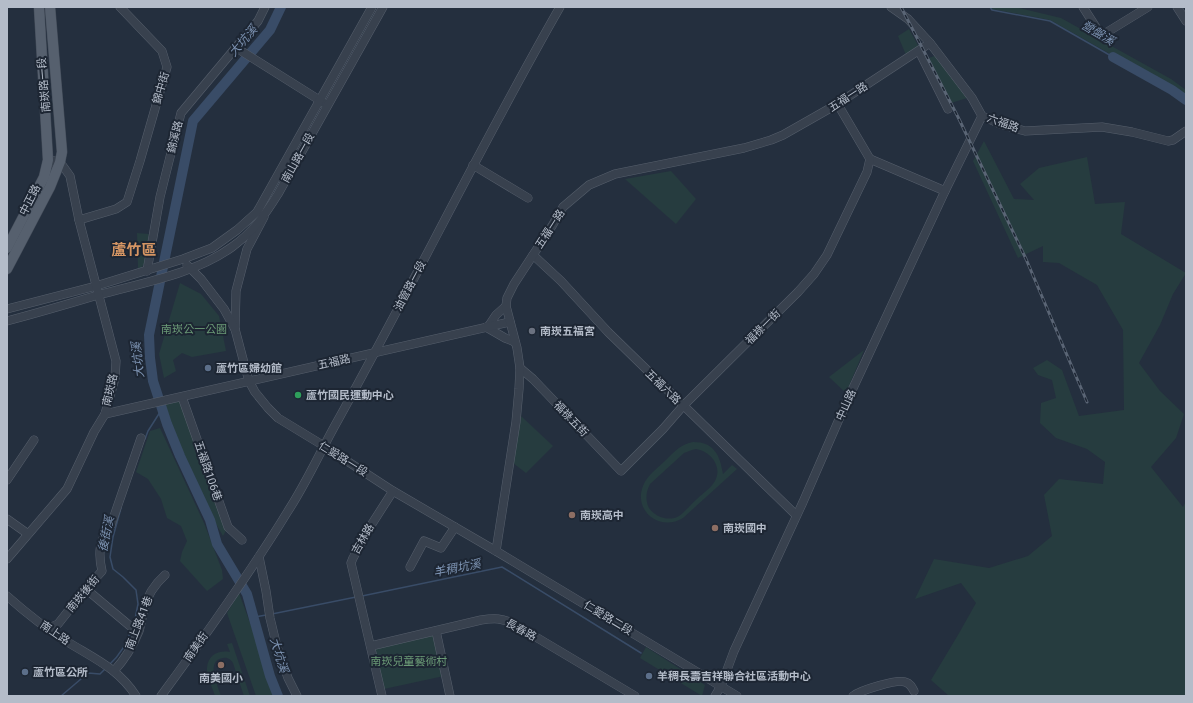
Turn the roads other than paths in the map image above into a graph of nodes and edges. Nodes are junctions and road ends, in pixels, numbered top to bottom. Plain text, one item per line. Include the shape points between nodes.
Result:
1 (39, 7) edge
2 (50, 7) edge
3 (120, 7) edge
4 (265, 7) edge
5 (372, 7) edge
6 (383, 7) edge
7 (560, 7) edge
8 (891, 7) edge
9 (1083, 7) edge
10 (1148, 7) edge
11 (1177, 7) edge
12 (1186, 21) edge
13 (930, 43) junction
14 (235, 47) junction
15 (919, 51) junction
16 (324, 103) junction
17 (837, 104) junction
18 (948, 109) dead end
19 (982, 116) junction
20 (1186, 131) edge
21 (870, 159) junction
22 (48, 160) junction
23 (60, 162) junction
24 (473, 165) junction
25 (944, 191) junction
26 (528, 198) dead end
27 (264, 217) junction
28 (79, 220) junction
29 (14, 239) edge
30 (7, 248) edge
31 (533, 255) junction
32 (183, 259) junction
33 (190, 268) junction
34 (7, 269) edge
35 (151, 270) junction
36 (96, 286) junction
37 (98, 295) junction
38 (506, 306) junction
39 (7, 309) edge
40 (7, 321) edge
41 (510, 322) junction
42 (487, 327) junction
43 (235, 329) junction
44 (515, 342) junction
45 (375, 353) junction
46 (520, 368) junction
47 (250, 381) junction
48 (182, 397) junction
49 (683, 406) junction
50 (105, 414) junction
51 (141, 438) dead end
52 (34, 440) dead end
53 (324, 446) junction
54 (621, 471) joint
55 (7, 480) edge
56 (393, 491) junction
57 (796, 515) junction
58 (7, 519) edge
59 (454, 527) junction
60 (28, 534) junction
61 (242, 540) dead end
62 (496, 551) junction
63 (7, 559) edge
64 (258, 559) junction
65 (410, 567) dead end
66 (165, 575) dead end
67 (86, 588) junction
68 (7, 596) edge
69 (135, 628) junction
70 (47, 629) junction
71 (436, 631) junction
72 (371, 646) junction
73 (110, 668) junction
74 (721, 686) junction
75 (914, 691) dead end
76 (136, 696) edge
77 (161, 696) edge
78 (297, 696) edge
79 (382, 696) edge
80 (450, 696) edge
81 (635, 696) edge
82 (715, 696) edge
83 (737, 696) edge
84 (853, 696) edge

1 - 22 main road, 南崁路一段
2 - 23 main road, 南崁路一段 via 62,152
3 - 28 street, 錦中街 via 162,51 167,67 127,202 116,209
4 - 14 street, 錦溪路 via 258,21
5 - 16 street, 南山路一段
6 - 16 street, 南山路一段
7 - 24 street, 油管路一段
8 - 13 street, 六福路 via 908,18
9 - 10 street via 1099,32 1104,34
11 - 12 street
13 - 15 street, 五福一路
13 - 19 street, 六福路 via 972,98
14 - 16 street
14 - 35 street, 錦溪路 via 181,113 160,197
15 - 17 street, 五福一路
15 - 18 street
16 - 27 street, 南山路一段
16 - 32 street, 南山路一段 via 257,212 212,248
17 - 21 street
17 - 31 street, 五福一路 via 792,132 772,140 712,155 623,171 603,178 563,207
19 - 20 street, 六福路 via 1025,131 1102,127 1168,141
19 - 25 street, 中山路
21 - 25 street
21 - 49 street, 福祿一街 via 867,172 827,255 814,274
22 - 23 street
22 - 29 main road, 中正路 via 44,176
23 - 28 street, 南崁路 via 70,176
23 - 29 main road, 中正路 via 50,187
24 - 26 street
24 - 45 street, 油管路一段
25 - 57 street, 中山路
27 - 33 street, 南山路一段 via 232,247
27 - 43 street, 仁愛路一段 via 247,249 236,291
28 - 36 street, 南崁路
29 - 30 main road, 中正路
29 - 34 main road, 中正路
31 - 38 street, 五福一路 via 514,284
31 - 49 street, 五福六路
32 - 33 street, 仁愛路一段
32 - 35 street, 南山路一段
33 - 37 street, 南山路一段
33 - 43 street, 仁愛路一段 via 224,309
35 - 36 street
36 - 37 street, 南崁路
36 - 39 street
37 - 40 street
37 - 50 street, 南崁路 via 116,361
38 - 41 street
38 - 42 street
41 - 42 street, 五福路
41 - 44 street
42 - 44 street
42 - 45 street, 五福路
43 - 47 street, 仁愛路一段
44 - 46 street
45 - 47 street, 五福路
45 - 53 street, 油管路一段
46 - 54 street, 福祿五街
46 - 62 street via 516,422
47 - 48 street, 五福路
47 - 53 street, 仁愛路一段 via 255,392 278,418
48 - 50 street, 五福路
48 - 61 street, 五福路106巷 via 228,527
49 - 54 street, 福祿一街
49 - 57 street, 五福六路
50 - 60 street, 南崁路 via 67,489
51 - 67 street, 南崁後街 via 111,525 101,543 99,559 102,571
52 - 55 street
53 - 56 street, 仁愛路一段
53 - 64 street, 油管路一段 via 298,496
56 - 59 street, 仁愛路一段
56 - 72 street, 吉林路 via 351,563
57 - 74 street, 中山路 via 734,651
58 - 60 street
59 - 62 street, 仁愛路一段
59 - 65 street via 441,548 424,541
60 - 63 street, 南崁路
62 - 74 street, 仁愛路二段
64 - 77 street, 南美街
64 - 78 street via 277,647
66 - 69 street, 南上路41巷 via 149,596
67 - 69 street
67 - 70 street, 南崁後街 via 58,624
68 - 70 street, 南上路
69 - 73 street, 南上路41巷 via 129,653
70 - 73 street, 南上路
71 - 72 street, 長春路
71 - 80 street
71 - 81 street, 長春路 via 493,618 504,620
72 - 79 street, 吉林路
73 - 76 street, 南上路 via 129,685
74 - 82 street, 中山路
74 - 83 street, 仁愛路二段
75 - 84 street via 910,684 904,681 870,688

